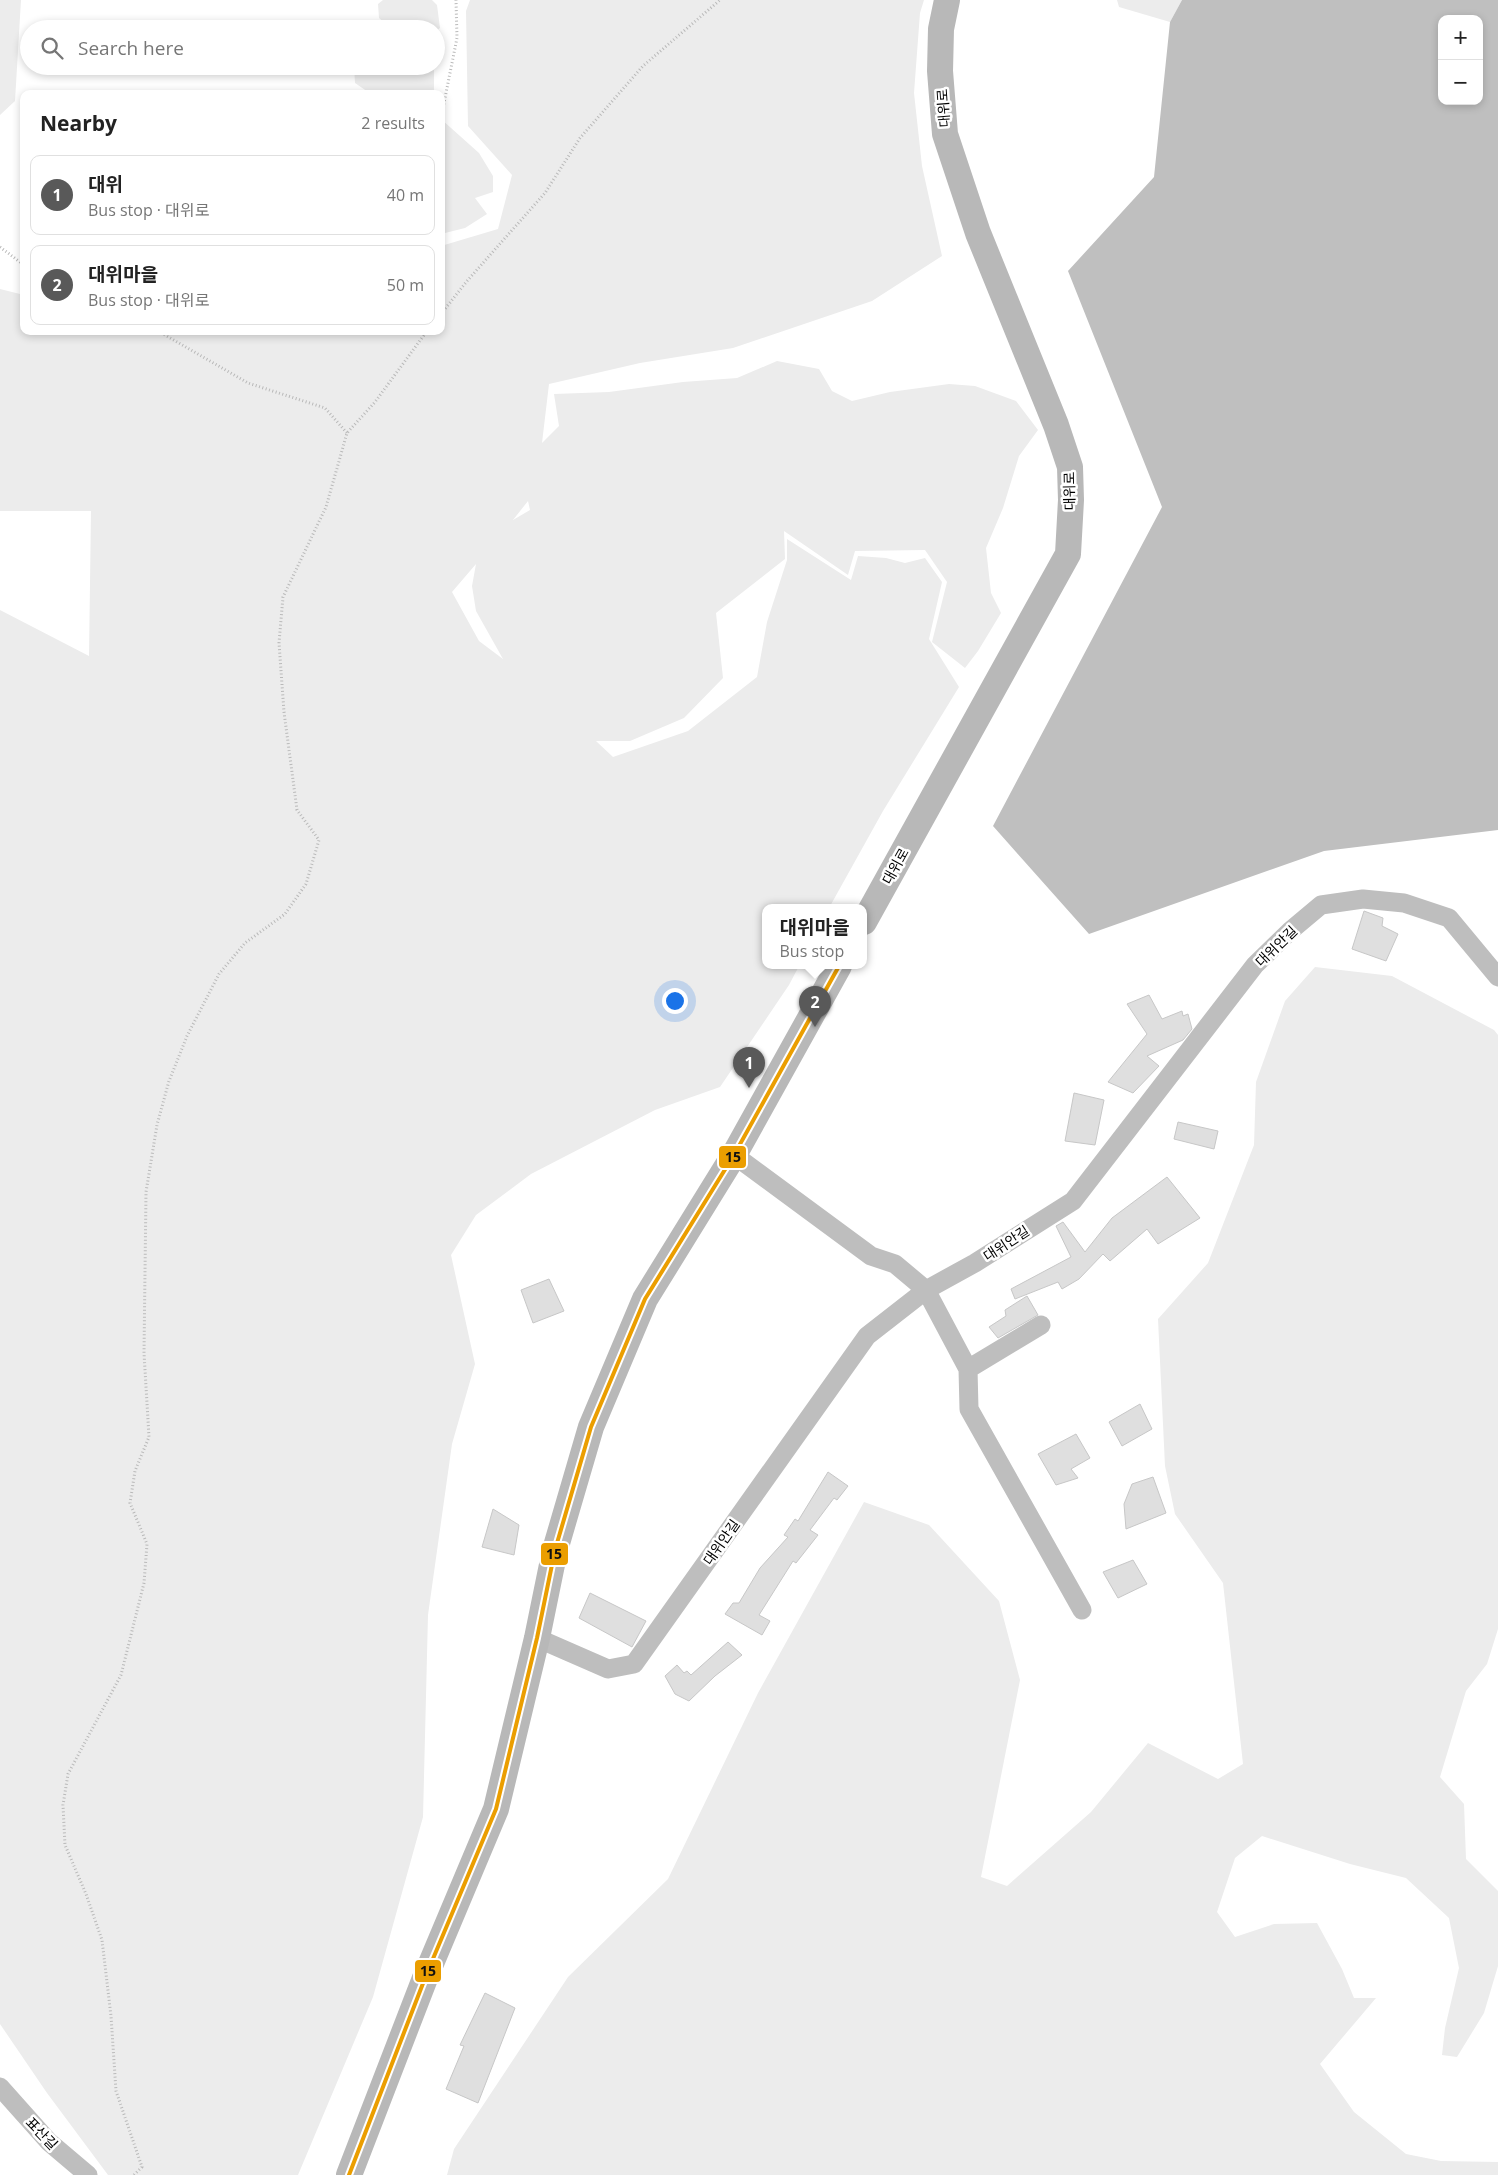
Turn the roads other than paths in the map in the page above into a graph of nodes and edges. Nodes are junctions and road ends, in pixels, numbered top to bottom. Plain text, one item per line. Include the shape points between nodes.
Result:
1 (947, 0) edge
2 (867, 917) edge
3 (837, 969) edge
4 (1498, 977) edge
5 (734, 1155) junction
6 (926, 1290) junction
7 (1041, 1324) dead end
8 (968, 1369) junction
9 (1082, 1610) dead end
10 (537, 1638) junction
11 (0, 2087) edge
12 (88, 2175) edge
13 (349, 2175) edge

1 - 2 main road, 대위로 via 941,29 940,71 945,134 978,233 1070,467 1068,554
3 - 5 main road
4 - 6 street, 대위안길 via 1449,918 1404,903 1363,899 1320,905 1256,965 1073,1201
5 - 6 street via 870,1256 895,1264
5 - 10 main road via 645,1299 621,1355 586,1446 555,1550
6 - 8 street
6 - 10 street, 대위안길 via 867,1336 634,1664 608,1669
7 - 8 street
8 - 9 street via 969,1409
10 - 13 main road via 496,1809 427,1973
11 - 12 street, 표산길 via 49,2142

